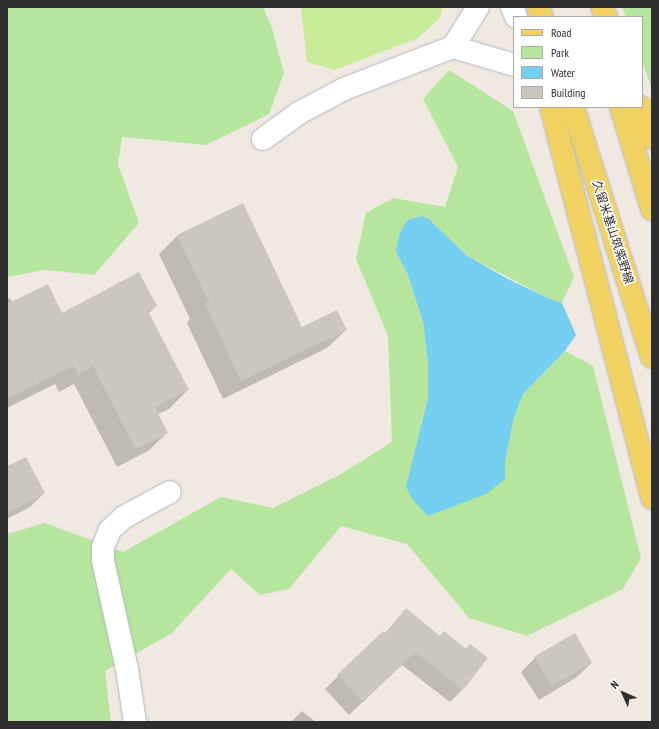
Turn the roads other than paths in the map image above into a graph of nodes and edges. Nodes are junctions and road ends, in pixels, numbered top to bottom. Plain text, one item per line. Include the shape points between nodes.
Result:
1 (478, 7) edge
2 (453, 47) junction
3 (513, 65) edge
4 (551, 108) edge
5 (573, 108) edge
6 (622, 108) edge
7 (641, 108) edge
8 (652, 138) edge
9 (263, 139) dead end
10 (652, 210) edge
11 (652, 357) edge
12 (170, 492) dead end
13 (652, 498) edge
14 (135, 722) edge

1 - 2 street
2 - 3 street
2 - 9 street via 344,89 299,113
4 - 13 main road
5 - 11 main road, 久留米基山筑紫野線
6 - 10 main road
7 - 8 main road
12 - 14 street via 124,517 110,530 103,547 103,561 127,669

